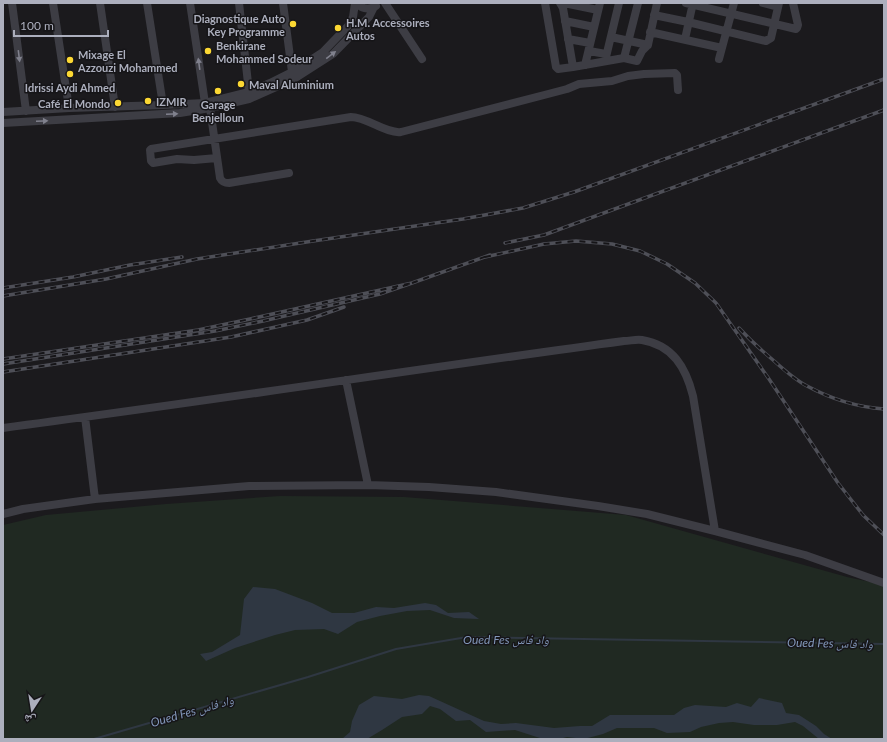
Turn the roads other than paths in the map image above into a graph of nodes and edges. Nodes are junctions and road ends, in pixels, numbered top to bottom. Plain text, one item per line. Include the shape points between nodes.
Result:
1 (12, 3) edge
2 (53, 3) edge
3 (100, 3) edge
4 (147, 3) edge
5 (190, 3) edge
6 (238, 3) edge
7 (282, 3) edge
8 (356, 3) edge
9 (547, 3) edge
10 (560, 3) edge
11 (564, 3) edge
12 (619, 3) edge
13 (638, 3) edge
14 (657, 3) edge
15 (691, 3) edge
16 (734, 3) edge
17 (763, 3) edge
18 (793, 3) edge
19 (381, 5) edge
20 (779, 5) edge
21 (599, 6) edge
22 (731, 13) junction
23 (654, 15) junction
24 (565, 21) junction
25 (688, 22) junction
26 (774, 24) junction
27 (594, 27) junction
28 (726, 31) junction
29 (650, 32) junction
30 (611, 36) junction
31 (568, 38) junction
32 (684, 39) junction
33 (628, 41) junction
34 (648, 45) junction
35 (590, 47) junction
36 (722, 48) junction
37 (606, 58) junction
38 (624, 58) junction
39 (422, 59) dead end
40 (719, 59) dead end
41 (585, 65) junction
42 (573, 67) junction
43 (292, 72) junction
44 (678, 90) dead end
45 (249, 92) junction
46 (163, 105) junction
47 (207, 105) junction
48 (115, 107) junction
49 (69, 108) junction
50 (26, 111) junction
51 (3, 112) edge
52 (3, 122) edge
53 (215, 139) junction
54 (217, 158) junction
55 (290, 173) dead end
56 (346, 380) junction
57 (85, 417) junction
58 (3, 428) edge
59 (368, 485) junction
60 (95, 499) junction
61 (3, 514) edge
62 (715, 530) junction
63 (884, 583) edge

1 -> 50 street
2 - 49 street
3 - 48 street
4 - 46 street
47 -> 5 street
6 - 45 street
7 - 43 street
8 - 19 street via 366,8
8 - 43 street via 349,25 323,52
9 - 42 street via 556,68
10 - 24 street
11 - 21 street
12 - 30 street
13 - 33 street
14 - 23 street
15 - 22 street
15 - 25 street
16 - 22 street
17 - 20 street
18 - 26 street via 797,28
19 - 39 street
47 -> 19 street via 249,99 294,79 333,54
20 - 26 street
21 - 27 street
22 - 26 street
22 - 28 street
23 - 25 street
23 - 29 street
24 - 27 street
24 - 31 street
25 - 28 street
25 - 32 street
26 - 28 street via 771,38 766,41
27 - 35 street
28 - 36 street
29 - 32 street
29 - 34 street
30 - 33 street
30 - 37 street
31 - 35 street
31 - 42 street
32 - 36 street
33 - 34 street
33 - 38 street
34 - 38 street via 637,61
35 - 37 street
35 - 41 street
36 - 40 street
37 - 38 street
37 - 41 street
41 - 42 street
43 - 45 street
44 - 53 street via 675,74 644,74 612,81 579,84 401,132 394,132 351,117
45 - 47 street
46 - 47 street
46 - 48 street
52 -> 47 street via 180,113
47 - 53 street
48 - 49 street
49 - 50 street
50 - 51 street
53 - 54 street
53 - 54 street via 151,149 151,162
54 - 55 street via 220,178 224,183
56 - 57 street
56 - 59 street
56 - 62 street via 624,341 643,340 658,345 677,359 689,382
57 - 58 street
57 - 60 street
59 - 60 street via 250,486
59 - 62 street via 429,487 543,498 647,514
60 - 61 street
62 - 63 street via 805,555

